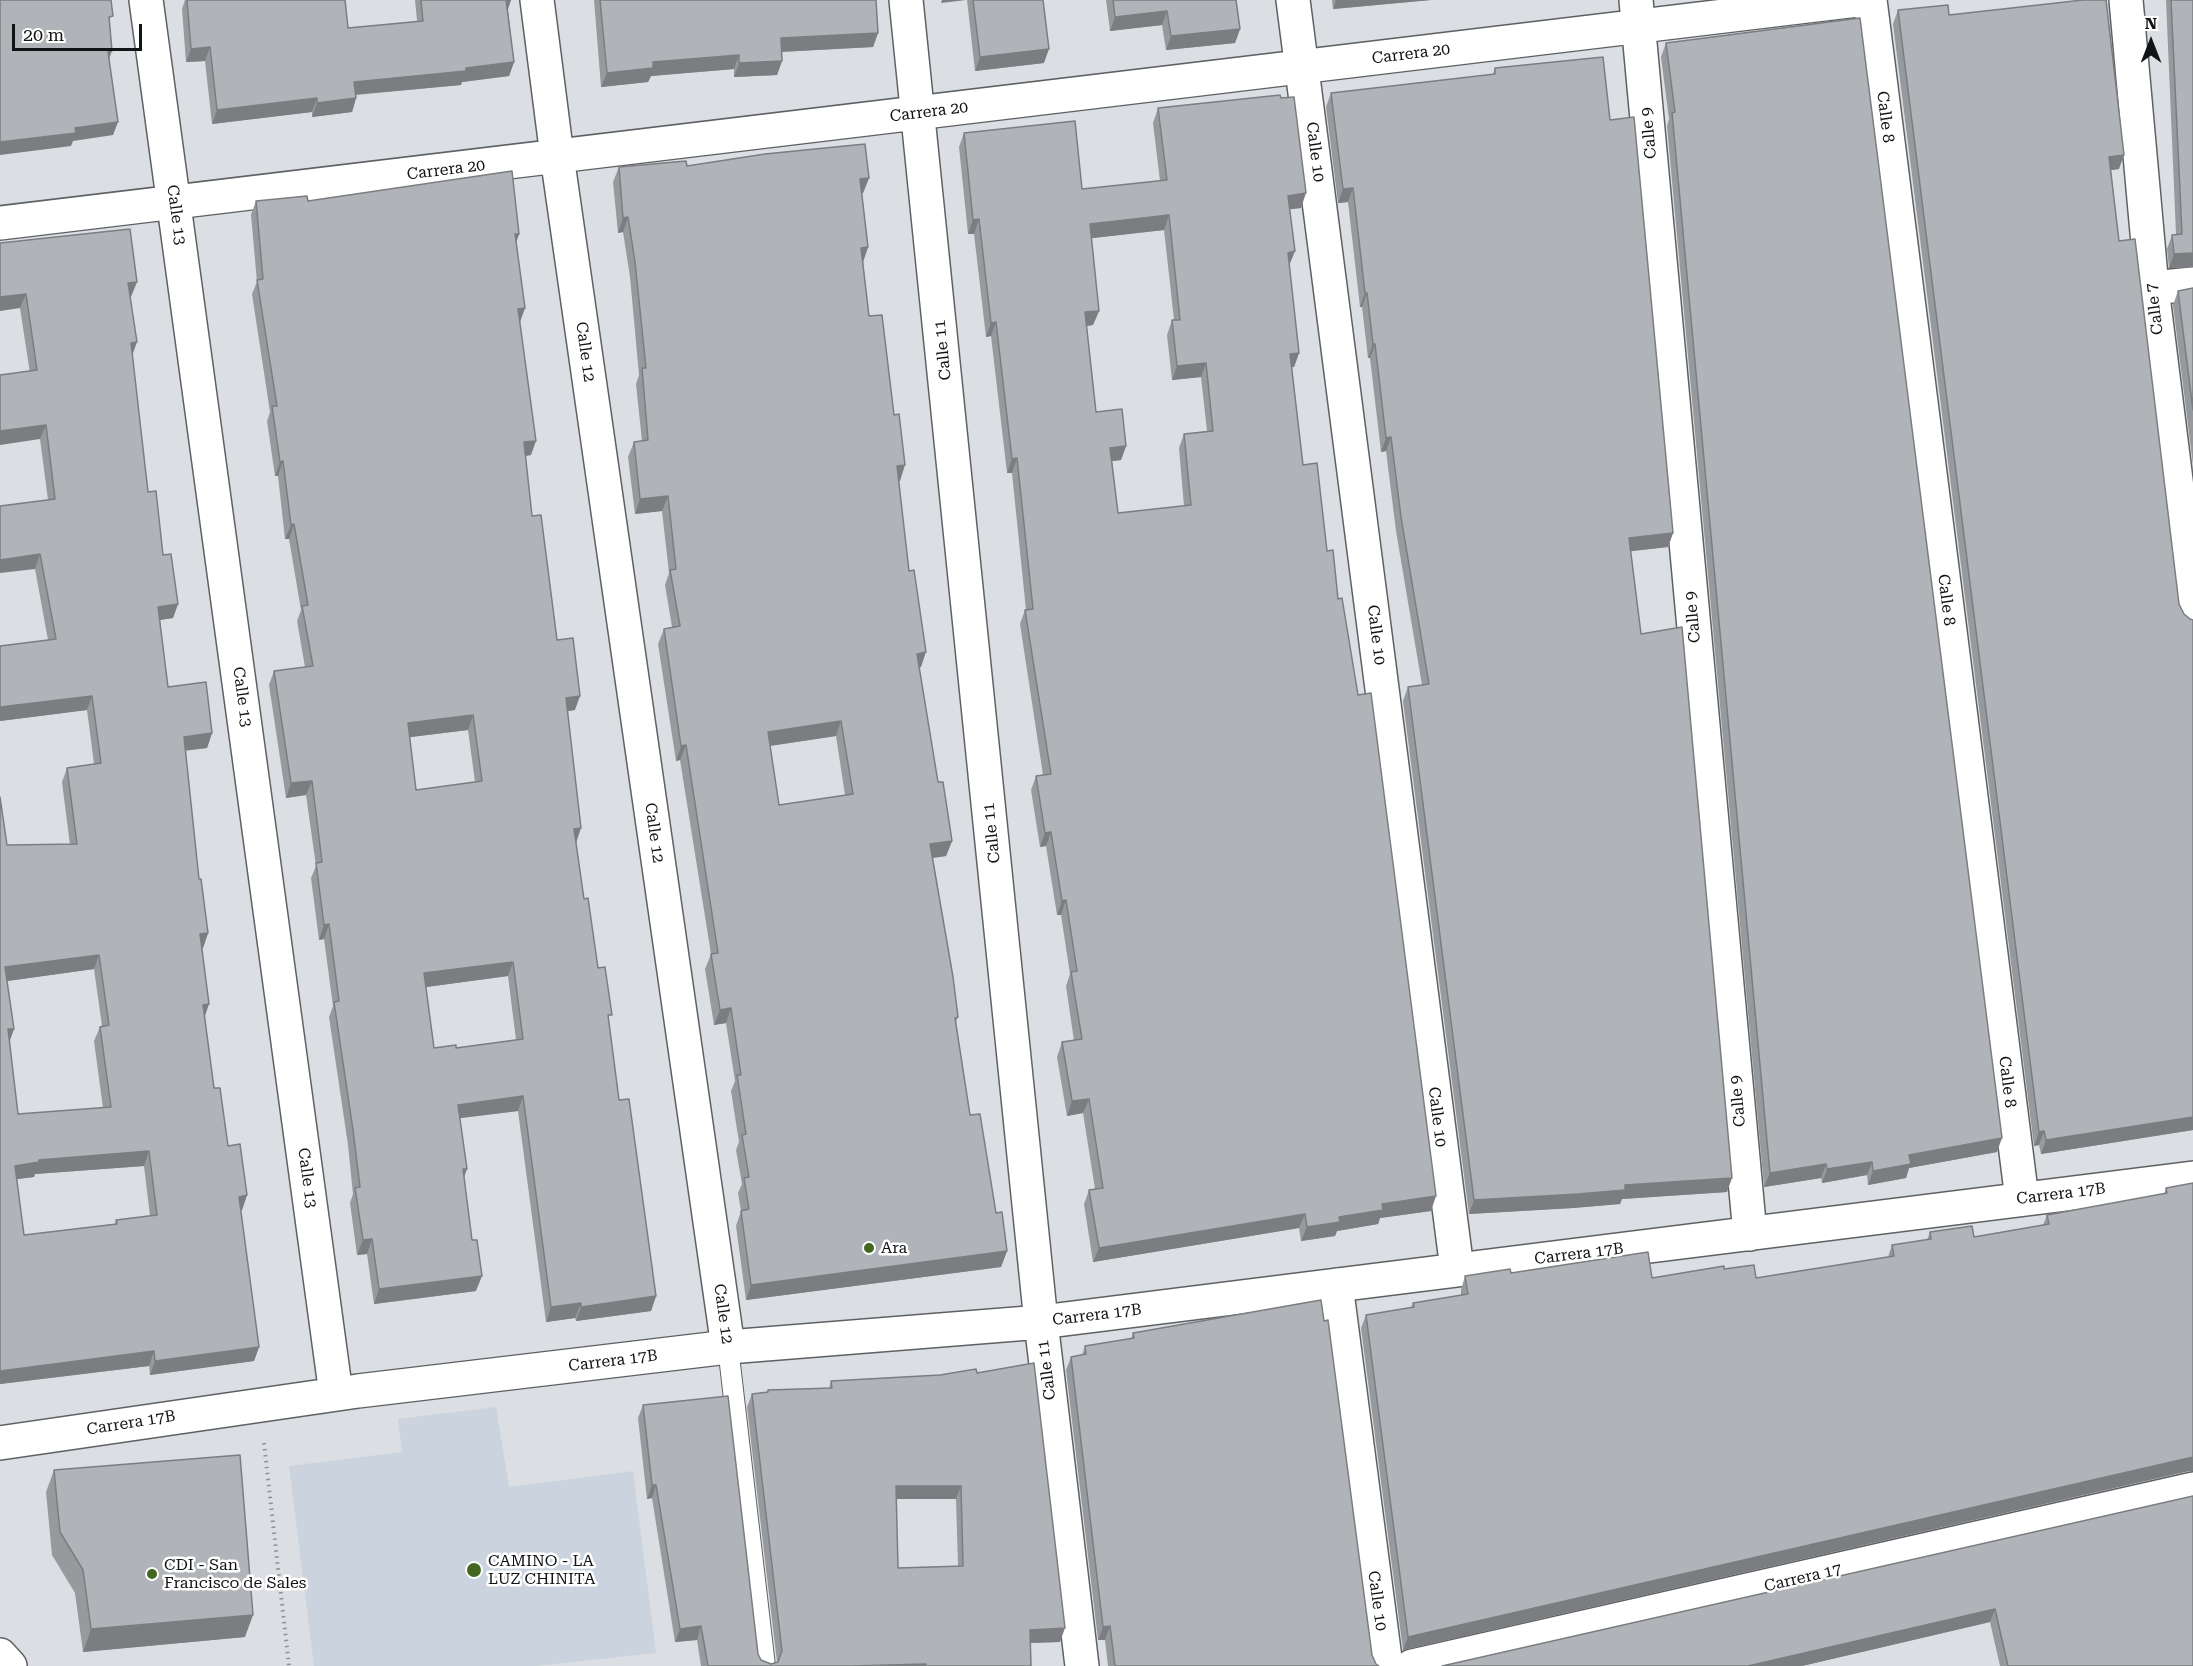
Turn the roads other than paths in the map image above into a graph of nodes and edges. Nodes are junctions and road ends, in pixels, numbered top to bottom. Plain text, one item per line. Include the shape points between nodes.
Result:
1 (146, 0) edge
2 (537, 0) edge
3 (906, 0) edge
4 (1293, 0) edge
5 (1857, 0) edge
6 (1870, 0) edge
7 (2126, 0) edge
8 (1637, 13) edge
9 (1304, 67) junction
10 (919, 113) junction
11 (557, 156) junction
12 (175, 202) junction
13 (0, 223) edge
14 (2193, 284) edge
15 (2152, 288) junction
16 (2189, 551) edge
17 (2193, 616) edge
18 (2193, 1178) edge
19 (2022, 1199) junction
20 (1750, 1234) junction
21 (1457, 1269) junction
22 (1336, 1285) junction
23 (1041, 1322) junction
24 (728, 1347) junction
25 (336, 1394) junction
26 (0, 1443) edge
27 (2193, 1489) edge
28 (0, 1655) edge
29 (10, 1666) edge
30 (765, 1666) edge
31 (1082, 1666) edge
32 (1386, 1666) edge
33 (1412, 1666) edge

1 - 12 street, Calle 13
2 - 11 street, Calle 12
3 - 10 street, Calle 11
4 - 9 street, Calle 10
5 - 8 street, Carrera 20
6 - 19 street, Calle 8
7 - 15 street, Calle 7
8 - 9 street, Carrera 20
8 - 20 street, Calle 9
9 - 10 street, Carrera 20
9 - 21 street, Calle 10
10 - 11 street, Carrera 20
10 - 23 street, Calle 11
11 - 12 street, Carrera 20
11 - 24 street, Calle 12
12 - 13 street, Carrera 20
12 - 25 street, Calle 13
14 - 15 street
15 - 16 street, Calle 7
16 - 17 street, Calle 7
18 - 19 street, Carrera 17B
19 - 20 street, Carrera 17B
20 - 21 street, Carrera 17B
21 - 22 street, Carrera 17B
22 - 23 street, Carrera 17B
22 - 32 street, Calle 10
23 - 24 street, Carrera 17B
23 - 31 street, Calle 11
24 - 25 street, Carrera 17B
24 - 30 lane, Calle 12
25 - 26 street, Carrera 17B
27 - 33 street, Carrera 17
28 - 29 street

